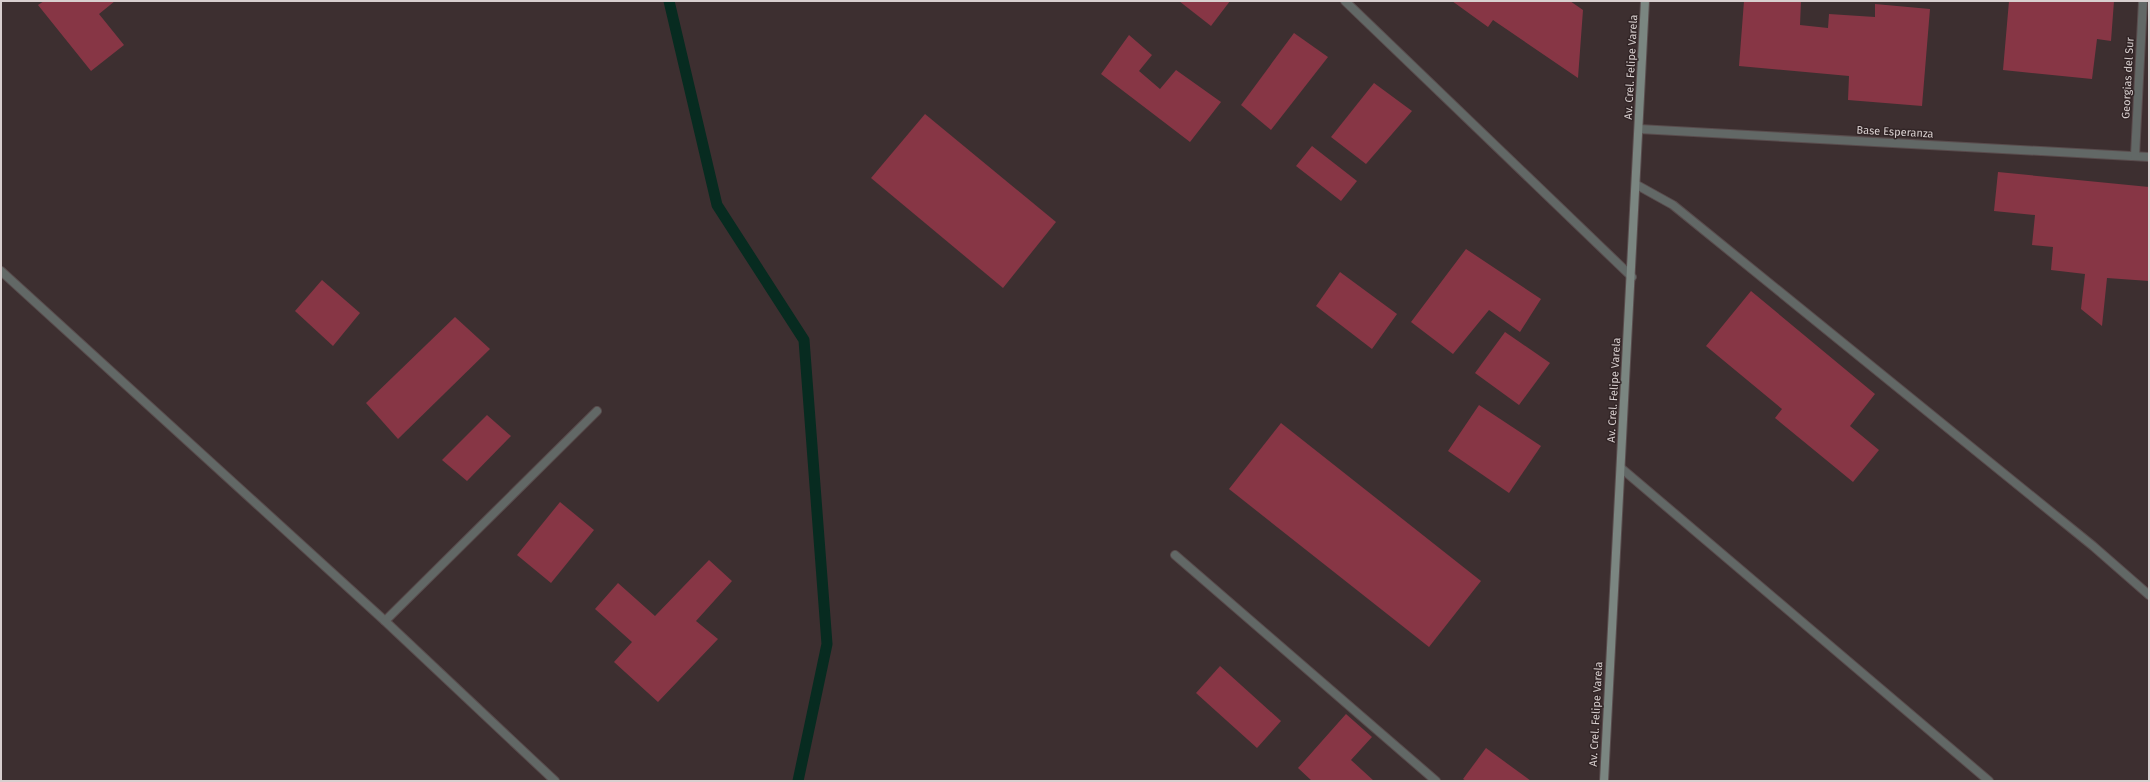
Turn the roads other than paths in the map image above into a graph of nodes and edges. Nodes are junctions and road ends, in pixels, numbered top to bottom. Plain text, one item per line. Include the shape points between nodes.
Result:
1 (1344, 1) edge
2 (1645, 1) edge
3 (2143, 1) edge
4 (1639, 129) junction
5 (2135, 156) junction
6 (2149, 157) edge
7 (1636, 185) junction
8 (1, 271) edge
9 (1632, 277) junction
10 (597, 411) dead end
11 (1621, 468) junction
12 (1174, 555) dead end
13 (2149, 595) edge
14 (385, 621) junction
15 (555, 781) edge
16 (1436, 781) edge
17 (1604, 781) edge
18 (1989, 781) edge

1 - 9 street
2 - 4 main road, Av. Crel. Felipe Varela
3 - 5 street, Georgias del Sur
4 - 5 street, Base Esperanza
4 - 7 main road, Av. Crel. Felipe Varela
5 - 6 street, Base Esperanza
7 - 9 main road, Av. Crel. Felipe Varela
7 - 13 street via 1673,205 2093,546
8 - 14 street
9 - 11 main road, Av. Crel. Felipe Varela
10 - 14 street
11 - 17 main road, Av. Crel. Felipe Varela
11 - 18 street
12 - 16 street
14 - 15 street

